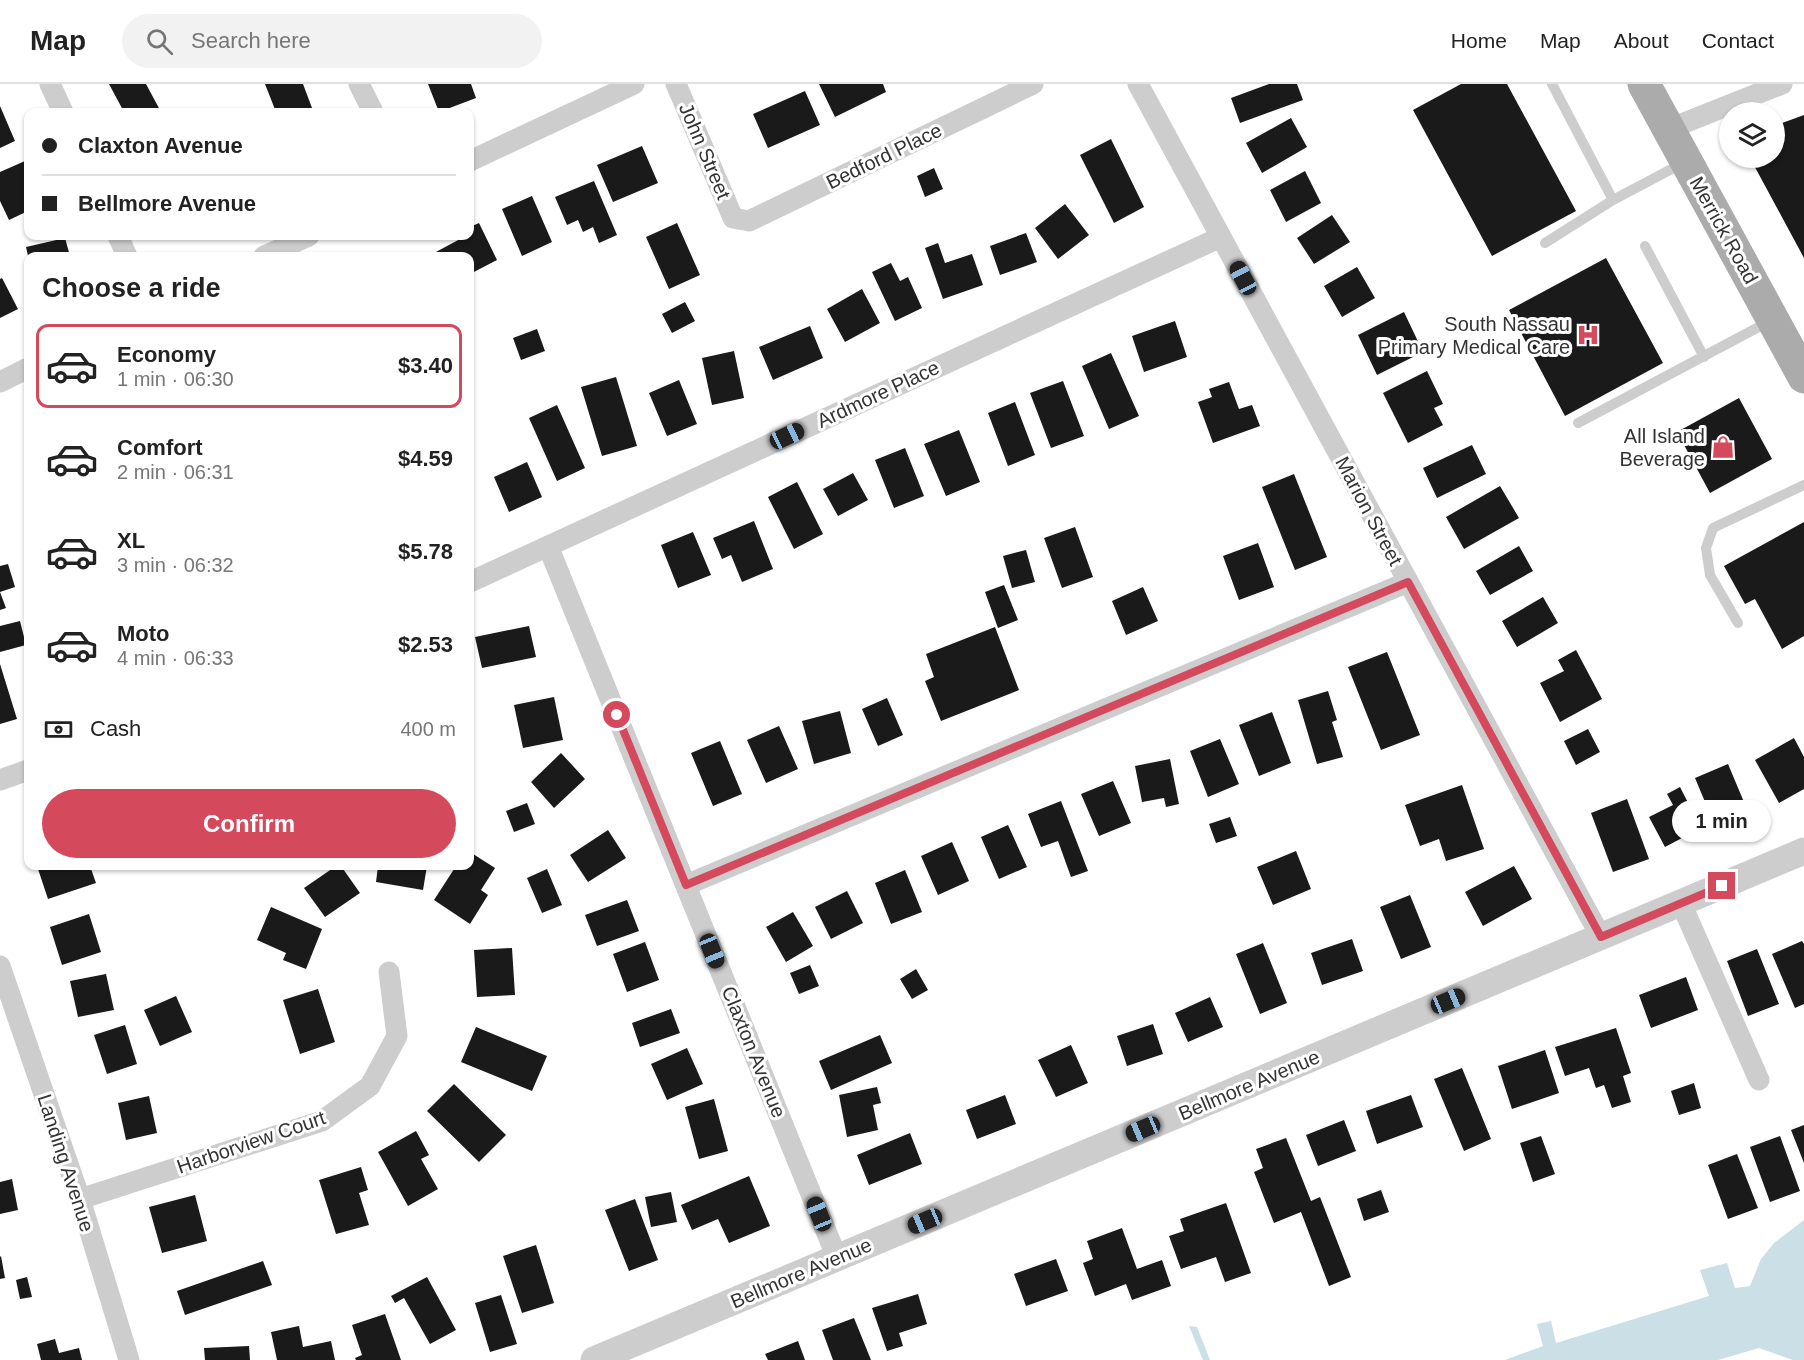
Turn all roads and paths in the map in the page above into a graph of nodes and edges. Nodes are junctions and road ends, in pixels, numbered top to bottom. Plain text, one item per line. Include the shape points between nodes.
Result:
1 (50, 84) edge
2 (359, 84) edge
3 (634, 84) edge
4 (676, 84) edge
5 (1033, 84) edge
6 (1138, 84) edge
7 (1552, 84) edge
8 (1644, 84) edge
9 (1782, 84) edge
10 (61, 108) edge
11 (371, 108) edge
12 (1669, 129) junction
13 (474, 159) edge
14 (1686, 162) junction
15 (1613, 200) junction
16 (733, 218) joint
17 (1221, 237) junction
18 (300, 240) edge
19 (1545, 243) dead end
20 (1646, 246) dead end
21 (273, 252) edge
22 (1773, 320) junction
23 (1704, 357) junction
24 (24, 370) edge
25 (1804, 376) edge
26 (0, 382) edge
27 (1578, 423) dead end
28 (1804, 485) edge
29 (548, 546) junction
30 (474, 580) edge
31 (1408, 582) junction
32 (1738, 623) dead end
33 (24, 771) edge
34 (0, 780) edge
35 (1804, 851) edge
36 (686, 885) junction
37 (1681, 903) junction
38 (1601, 937) junction
39 (0, 966) edge
40 (389, 972) dead end
41 (1759, 1080) dead end
42 (80, 1199) junction
43 (837, 1258) junction
44 (129, 1360) edge
45 (594, 1360) edge

1 - 10 street
2 - 11 street
3 - 13 street
4 - 16 street, John Street
5 - 16 street, Bedford Place via 749,220
6 - 17 street, Marion Street
7 - 15 lane
8 - 12 main road, Merrick Road
9 - 12 street
12 - 14 main road, Merrick Road
14 - 15 lane
14 - 22 main road, Merrick Road
15 - 19 lane
17 - 29 street, Ardmore Place
17 - 31 street, Marion Street
18 - 21 street
20 - 23 lane
22 - 23 lane
22 - 25 main road, Merrick Road
23 - 27 lane
24 - 26 street
28 - 32 lane via 1713,528 1706,548 1710,575
29 - 30 street, Ardmore Place
29 - 36 street, Claxton Avenue
31 - 36 street
31 - 38 street, Marion Street
33 - 34 street
35 - 37 street, Bellmore Avenue
36 - 43 street, Claxton Avenue
37 - 38 street, Bellmore Avenue
37 - 41 street
38 - 43 street, Bellmore Avenue
39 - 42 street, Landing Avenue
40 - 42 street, Harborview Court via 397,1036 370,1086 322,1121
42 - 44 street, Landing Avenue
43 - 45 street, Bellmore Avenue

